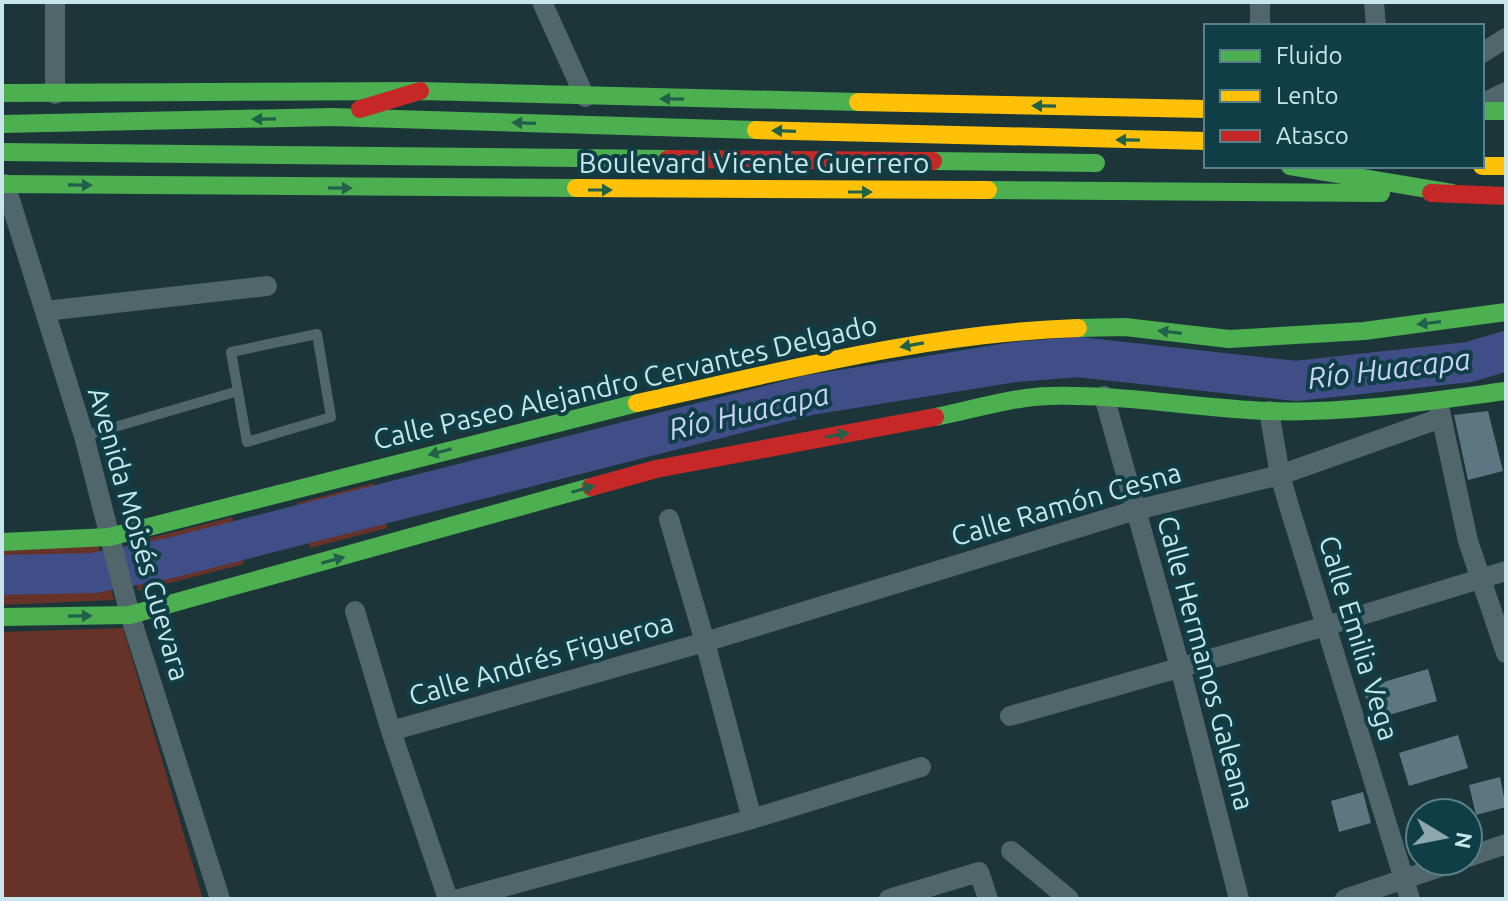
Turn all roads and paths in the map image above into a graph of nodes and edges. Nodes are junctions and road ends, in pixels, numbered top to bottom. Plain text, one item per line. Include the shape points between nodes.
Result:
1 (55, 2) edge
2 (542, 2) edge
3 (1260, 2) edge
4 (1375, 2) edge
5 (1260, 24) edge
6 (1376, 24) edge
7 (1506, 38) edge
8 (1484, 52) edge
9 (420, 91) junction
10 (1506, 92) edge
11 (2, 93) edge
12 (55, 94) junction
13 (585, 97) junction
14 (1484, 103) edge
15 (1204, 109) edge
16 (1484, 111) edge
17 (1506, 111) edge
18 (332, 117) junction
19 (2, 124) edge
20 (1204, 141) edge
21 (2, 152) edge
22 (1115, 162) dead end
23 (1484, 166) edge
24 (1506, 166) edge
25 (1302, 168) edge
26 (4, 184) edge
27 (1452, 193) junction
28 (1506, 196) edge
29 (267, 286) dead end
30 (45, 311) junction
31 (1506, 312) edge
32 (238, 391) junction
33 (1506, 391) edge
34 (1104, 396) junction
35 (1440, 409) junction
36 (1269, 411) junction
37 (84, 436) junction
38 (1280, 475) junction
39 (1136, 510) junction
40 (669, 519) dead end
41 (109, 538) junction
42 (2, 542) edge
43 (1506, 571) edge
44 (1480, 579) junction
45 (355, 611) dead end
46 (130, 614) junction
47 (2, 617) edge
48 (1326, 626) junction
49 (705, 642) junction
50 (1506, 653) edge
51 (1180, 667) junction
52 (1010, 716) dead end
53 (391, 731) junction
54 (921, 767) dead end
55 (752, 819) junction
56 (1506, 844) edge
57 (1011, 851) dead end
58 (1484, 852) edge
59 (1430, 877) edge
60 (1407, 890) edge
61 (220, 899) edge
62 (448, 899) edge
63 (459, 899) edge
64 (889, 899) edge
65 (988, 899) edge
66 (1069, 899) edge
67 (1239, 899) edge
68 (1345, 899) edge

1 - 12 street
2 - 13 street
3 - 5 street
4 - 6 street
7 - 8 street
9 - 12 main road
9 - 13 main road
9 - 18 main road
10 - 14 street
11 - 12 main road
15 -> 13 main road
16 - 17 main road
18 -> 19 main road, Boulevard Vicente Guerrero
20 -> 18 main road, Boulevard Vicente Guerrero
21 - 22 main road, Boulevard Vicente Guerrero
23 - 24 main road
25 - 27 main road
26 -> 27 main road, Boulevard Vicente Guerrero
26 - 30 street, Avenida Moisés Guevara
27 - 28 main road, Boulevard Vicente Guerrero
29 - 30 street
30 - 37 street, Avenida Moisés Guevara
31 -> 41 main road, Calle Paseo Alejandro Cervantes Delgado via 1364,331 1229,339 1125,327 1029,330 919,344 594,412
32 - 32 lane via 247,442 331,417 317,334 231,352
32 - 37 lane
33 - 35 main road
34 - 36 main road
34 - 39 street, Calle Hermanos Galeana
46 -> 34 main road via 656,469 1045,396
35 - 36 main road
35 - 38 street, Calle Ramón Cesna
35 - 44 street
36 - 38 street, Calle Emilia Vega
37 - 41 street, Avenida Moisés Guevara
38 - 39 street, Calle Ramón Cesna
38 - 48 street, Calle Emilia Vega
39 - 49 street, Calle Ramón Cesna
39 - 51 street, Calle Hermanos Galeana
40 - 49 street
41 - 42 main road, Calle Paseo Alejandro Cervantes Delgado
41 - 46 street, Avenida Moisés Guevara
43 - 44 street
44 - 48 street
44 - 50 street
45 - 53 street
47 -> 46 main road
46 - 61 street, Avenida Moisés Guevara
48 - 51 street
48 - 60 street, Calle Emilia Vega
49 - 53 street, Calle Andrés Figueroa
49 - 55 street
51 - 52 street
51 - 67 street, Calle Hermanos Galeana
53 - 62 street
54 - 55 street
55 - 63 street
56 - 58 street
57 - 66 street
59 - 60 street
60 - 68 street
64 - 65 street via 979,872

